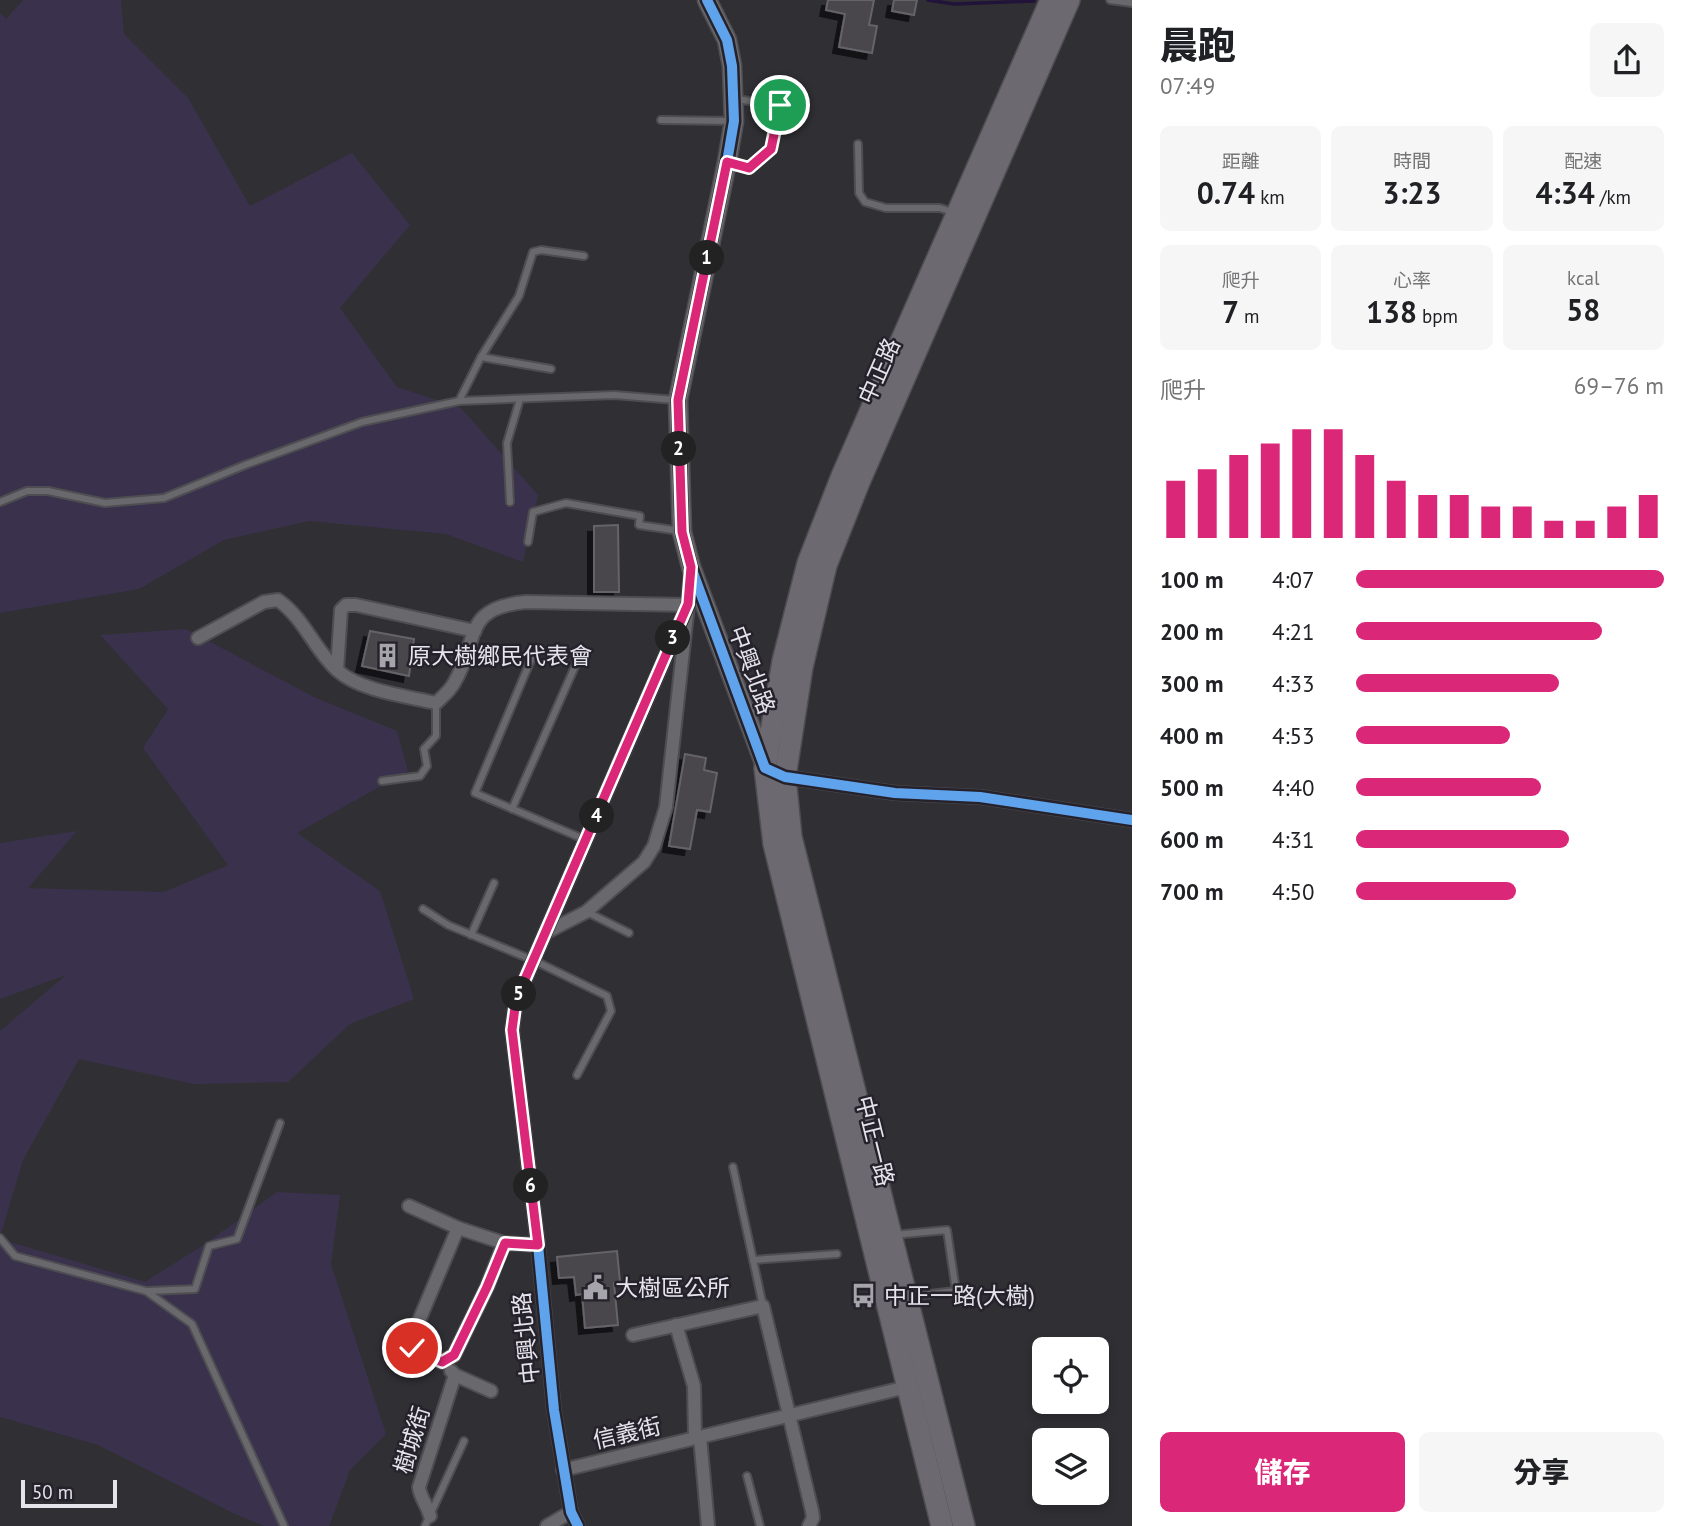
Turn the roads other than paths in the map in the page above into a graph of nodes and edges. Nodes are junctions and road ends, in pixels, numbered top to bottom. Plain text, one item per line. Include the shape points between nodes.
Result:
1 (707, 0) edge
2 (1051, 0) edge
3 (1069, 0) edge
4 (1110, 0) edge
5 (1132, 3) edge
6 (735, 99) junction
7 (662, 120) dead end
8 (734, 121) junction
9 (858, 144) dead end
10 (727, 162) junction
11 (957, 214) junction
12 (584, 256) dead end
13 (481, 356) junction
14 (551, 369) dead end
15 (520, 399) junction
16 (678, 400) junction
17 (459, 401) junction
18 (0, 502) edge
19 (510, 502) dead end
20 (682, 532) junction
21 (528, 542) dead end
22 (691, 567) junction
23 (688, 604) junction
24 (475, 631) junction
25 (198, 638) dead end
26 (533, 655) dead end
27 (577, 662) dead end
28 (337, 670) junction
29 (436, 703) junction
30 (775, 773) junction
31 (382, 780) dead end
32 (512, 809) junction
33 (1132, 820) edge
34 (586, 840) junction
35 (494, 883) dead end
36 (423, 909) dead end
37 (586, 912) junction
38 (547, 932) junction
39 (629, 933) dead end
40 (471, 935) junction
41 (535, 961) junction
42 (577, 1075) dead end
43 (280, 1123) dead end
44 (733, 1167) dead end
45 (409, 1206) dead end
46 (458, 1228) junction
47 (890, 1235) junction
48 (0, 1238) edge
49 (505, 1243) junction
50 (538, 1245) junction
51 (837, 1254) dead end
52 (753, 1260) junction
53 (146, 1291) junction
54 (906, 1296) junction
55 (763, 1306) junction
56 (676, 1325) junction
57 (633, 1335) dead end
58 (442, 1362) junction
59 (455, 1375) junction
60 (919, 1384) junction
61 (491, 1391) dead end
62 (788, 1416) junction
63 (698, 1437) junction
64 (464, 1441) dead end
65 (563, 1469) junction
66 (747, 1476) dead end
67 (571, 1512) junction
68 (427, 1521) edge
69 (284, 1526) edge
70 (547, 1526) edge
71 (578, 1526) edge
72 (708, 1526) edge
73 (760, 1526) edge
74 (809, 1526) edge
75 (942, 1526) edge
76 (964, 1526) edge

1 - 6 street, 中興北路 via 727,40
2 - 11 main road, 中正路
3 - 30 main road, 中正路 via 826,565
4 - 5 lane
6 - 8 street, 中興北路
6 - 10 lane via 780,105 771,149 749,168
7 - 8 lane
8 - 10 street, 中興北路
9 - 11 lane via 859,193 865,202 886,208 940,208
10 - 16 street, 中興北路
11 - 30 main road, 中正路 via 807,563 783,661
12 - 13 lane via 533,252 519,296
13 - 14 lane
13 - 17 lane
15 - 16 lane via 614,395
15 - 17 lane
15 - 19 lane via 508,443
16 - 20 street, 中興北路
17 - 18 lane via 362,422 164,498 106,503 27,491
20 - 21 lane via 639,525 640,516 566,503 533,512
20 - 22 street, 中興北路
22 - 23 street, 中興北路
22 - 30 street, 中興北路
23 - 24 street via 502,604 486,612
23 - 34 street, 中興北路
23 - 37 street via 666,807 658,833 644,862
24 - 28 street via 346,605 341,610
24 - 29 street via 454,684
25 - 28 street via 264,602 278,600 292,610
26 - 32 lane via 475,793
27 - 32 lane
28 - 29 street via 355,683
29 - 31 lane via 436,736 424,749 427,766 420,776
30 - 33 street via 895,793 980,797
30 - 47 main road, 中正一路
30 - 60 main road, 中正一路 via 774,844
32 - 34 lane
34 - 38 street, 中興北路
35 - 40 lane
36 - 40 lane
37 - 38 street
37 - 39 lane
38 - 41 street, 中興北路
40 - 41 lane
41 - 42 lane via 607,996 611,1004
41 - 50 street, 中興北路 via 516,1000 512,1030
43 - 53 lane via 237,1239 209,1246 195,1289
44 - 52 lane
45 - 46 street
46 - 49 street
46 - 58 street via 410,1342 415,1351
47 - 54 main road, 中正一路
47 - 54 lane via 947,1230 956,1291
48 - 53 lane via 15,1256
49 - 50 street
49 - 58 street via 454,1355
50 - 65 street, 中興北路
51 - 52 lane
52 - 55 lane
53 - 69 lane via 192,1324
54 - 60 main road, 中正一路
55 - 56 street
55 - 62 street
56 - 57 street
56 - 63 street via 694,1386
58 - 59 street
59 - 61 street
59 - 68 street, 樹城街 via 419,1486 419,1495 427,1503
60 - 62 street, 信義街
60 - 75 main road, 中正一路
60 - 76 main road, 中正一路
62 - 63 street, 信義街
62 - 74 street via 812,1511
63 - 65 street, 信義街
63 - 72 street
64 - 68 lane
65 - 67 street, 中興北路
66 - 73 lane
67 - 70 street
67 - 71 street, 中興北路

